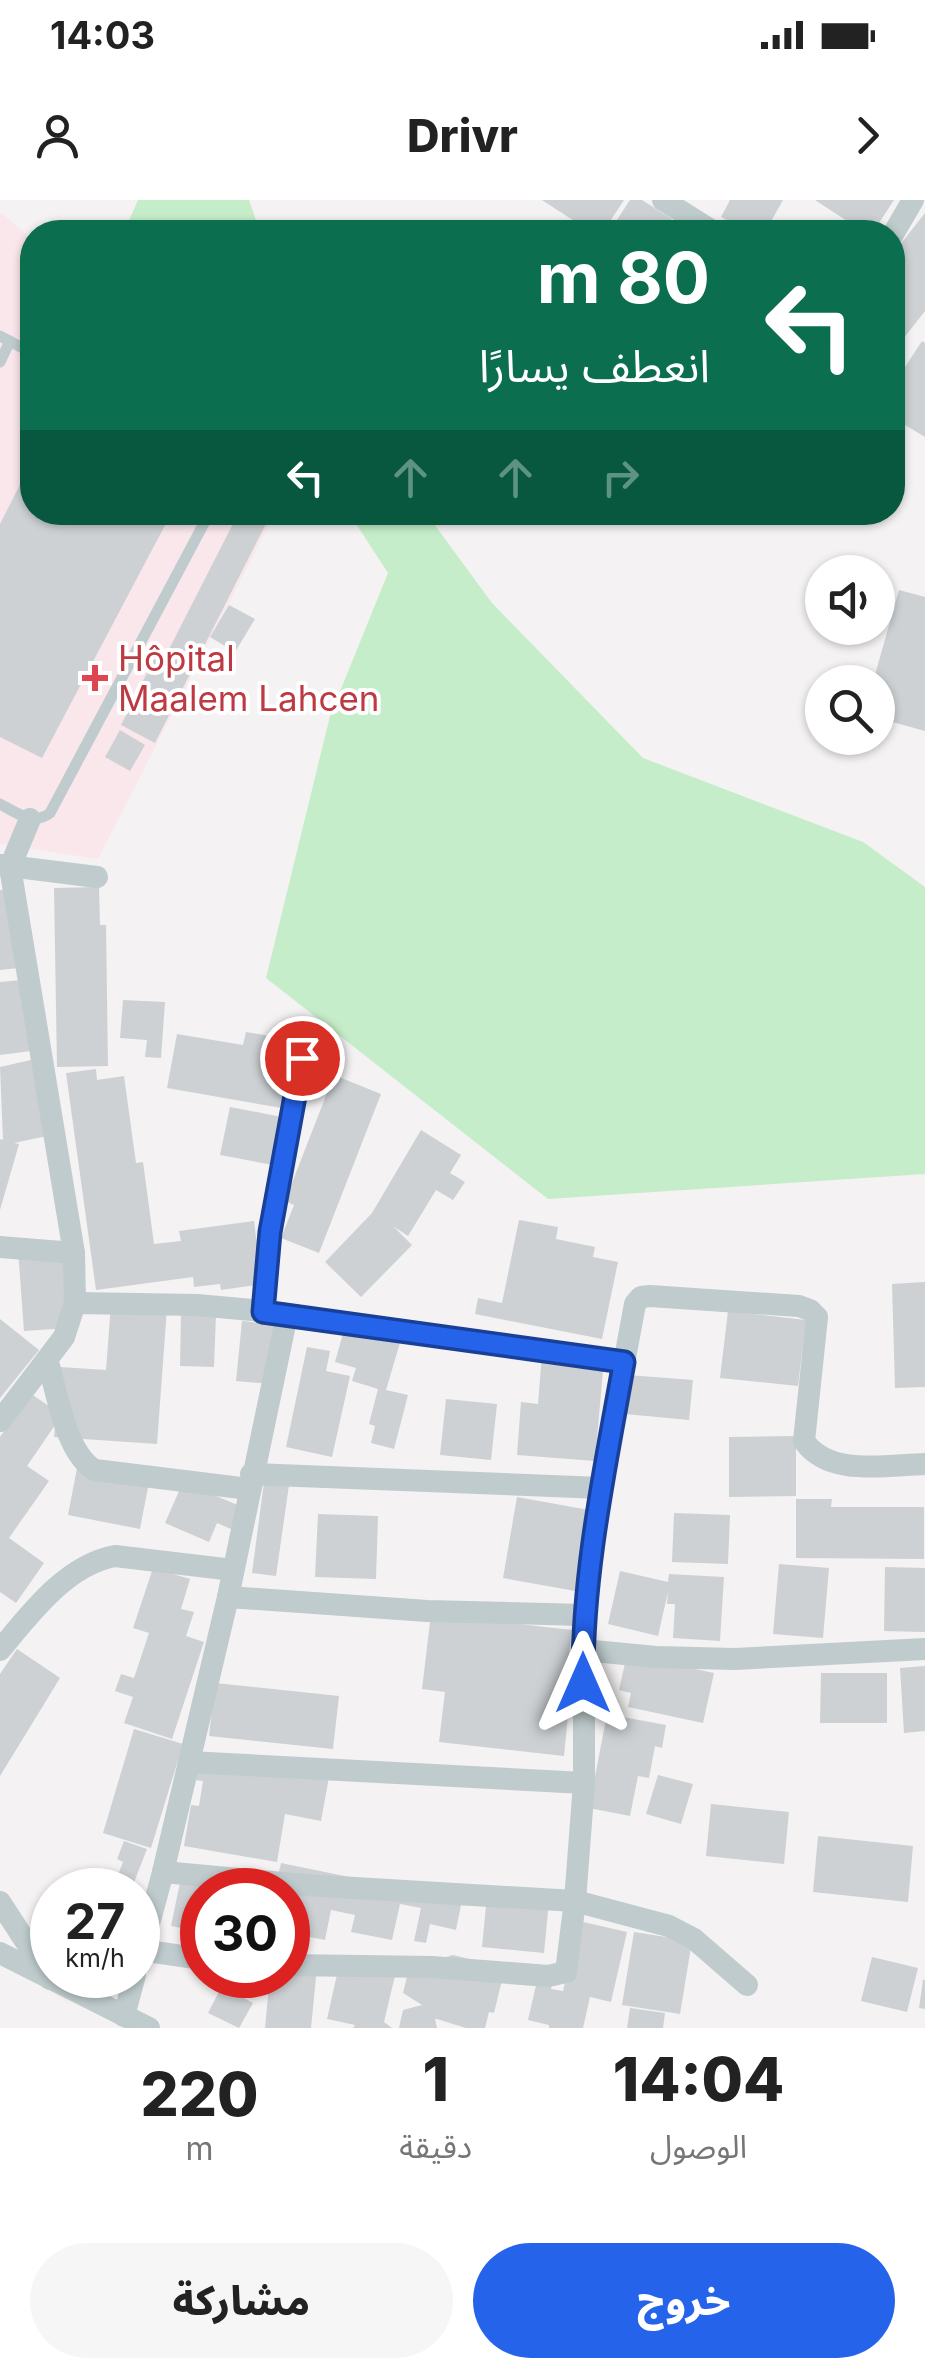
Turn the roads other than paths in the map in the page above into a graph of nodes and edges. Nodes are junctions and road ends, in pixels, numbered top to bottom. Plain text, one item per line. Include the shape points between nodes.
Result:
1 (677, 204) edge
2 (698, 220) edge
3 (5, 338) edge
4 (0, 362) edge
5 (203, 525) edge
6 (0, 804) edge
7 (30, 819) junction
8 (5, 866) edge
9 (97, 877) dead end
10 (302, 1058) dead end
11 (0, 1247) edge
12 (74, 1253) junction
13 (75, 1304) junction
14 (275, 1313) junction
15 (48, 1362) junction
16 (624, 1362) junction
17 (0, 1421) edge
18 (925, 1464) edge
19 (250, 1482) junction
20 (600, 1488) junction
21 (233, 1570) junction
22 (228, 1597) junction
23 (584, 1615) junction
24 (925, 1649) edge
25 (0, 1650) edge
26 (583, 1650) junction
27 (189, 1762) junction
28 (584, 1783) junction
29 (163, 1872) junction
30 (160, 1883) edge
31 (576, 1900) junction
32 (0, 1902) edge
33 (30, 1948) edge
34 (0, 1953) edge
35 (310, 1964) edge
36 (30, 1970) edge
37 (747, 1985) dead end
38 (86, 1998) edge
39 (129, 1998) edge
40 (124, 2016) junction
41 (149, 2028) edge

1 - 2 street
3 - 4 lane
5 - 7 lane via 50,812
6 - 7 lane
7 - 8 street
8 - 9 street
8 - 12 street
10 - 14 street via 270,1232
11 - 12 street
12 - 13 street
13 - 14 street
13 - 15 street
14 - 16 street
14 - 19 street
15 - 17 street
15 - 19 street via 75,1452 95,1470
16 - 18 street via 641,1297 799,1306 817,1318 804,1440 812,1453 851,1465
16 - 20 street
19 - 20 street
19 - 21 street
20 - 23 street
21 - 22 street
21 - 25 street via 100,1559 69,1575
22 - 23 street
22 - 27 street
23 - 26 street
24 - 26 street via 735,1660
26 - 28 street
27 - 28 street
27 - 29 street
28 - 31 street
29 - 30 street
29 - 31 street
31 - 35 street via 568,1967 560,1976
31 - 37 street via 669,1926
32 - 33 street
34 - 36 street
38 - 40 street
39 - 40 street
40 - 41 street

